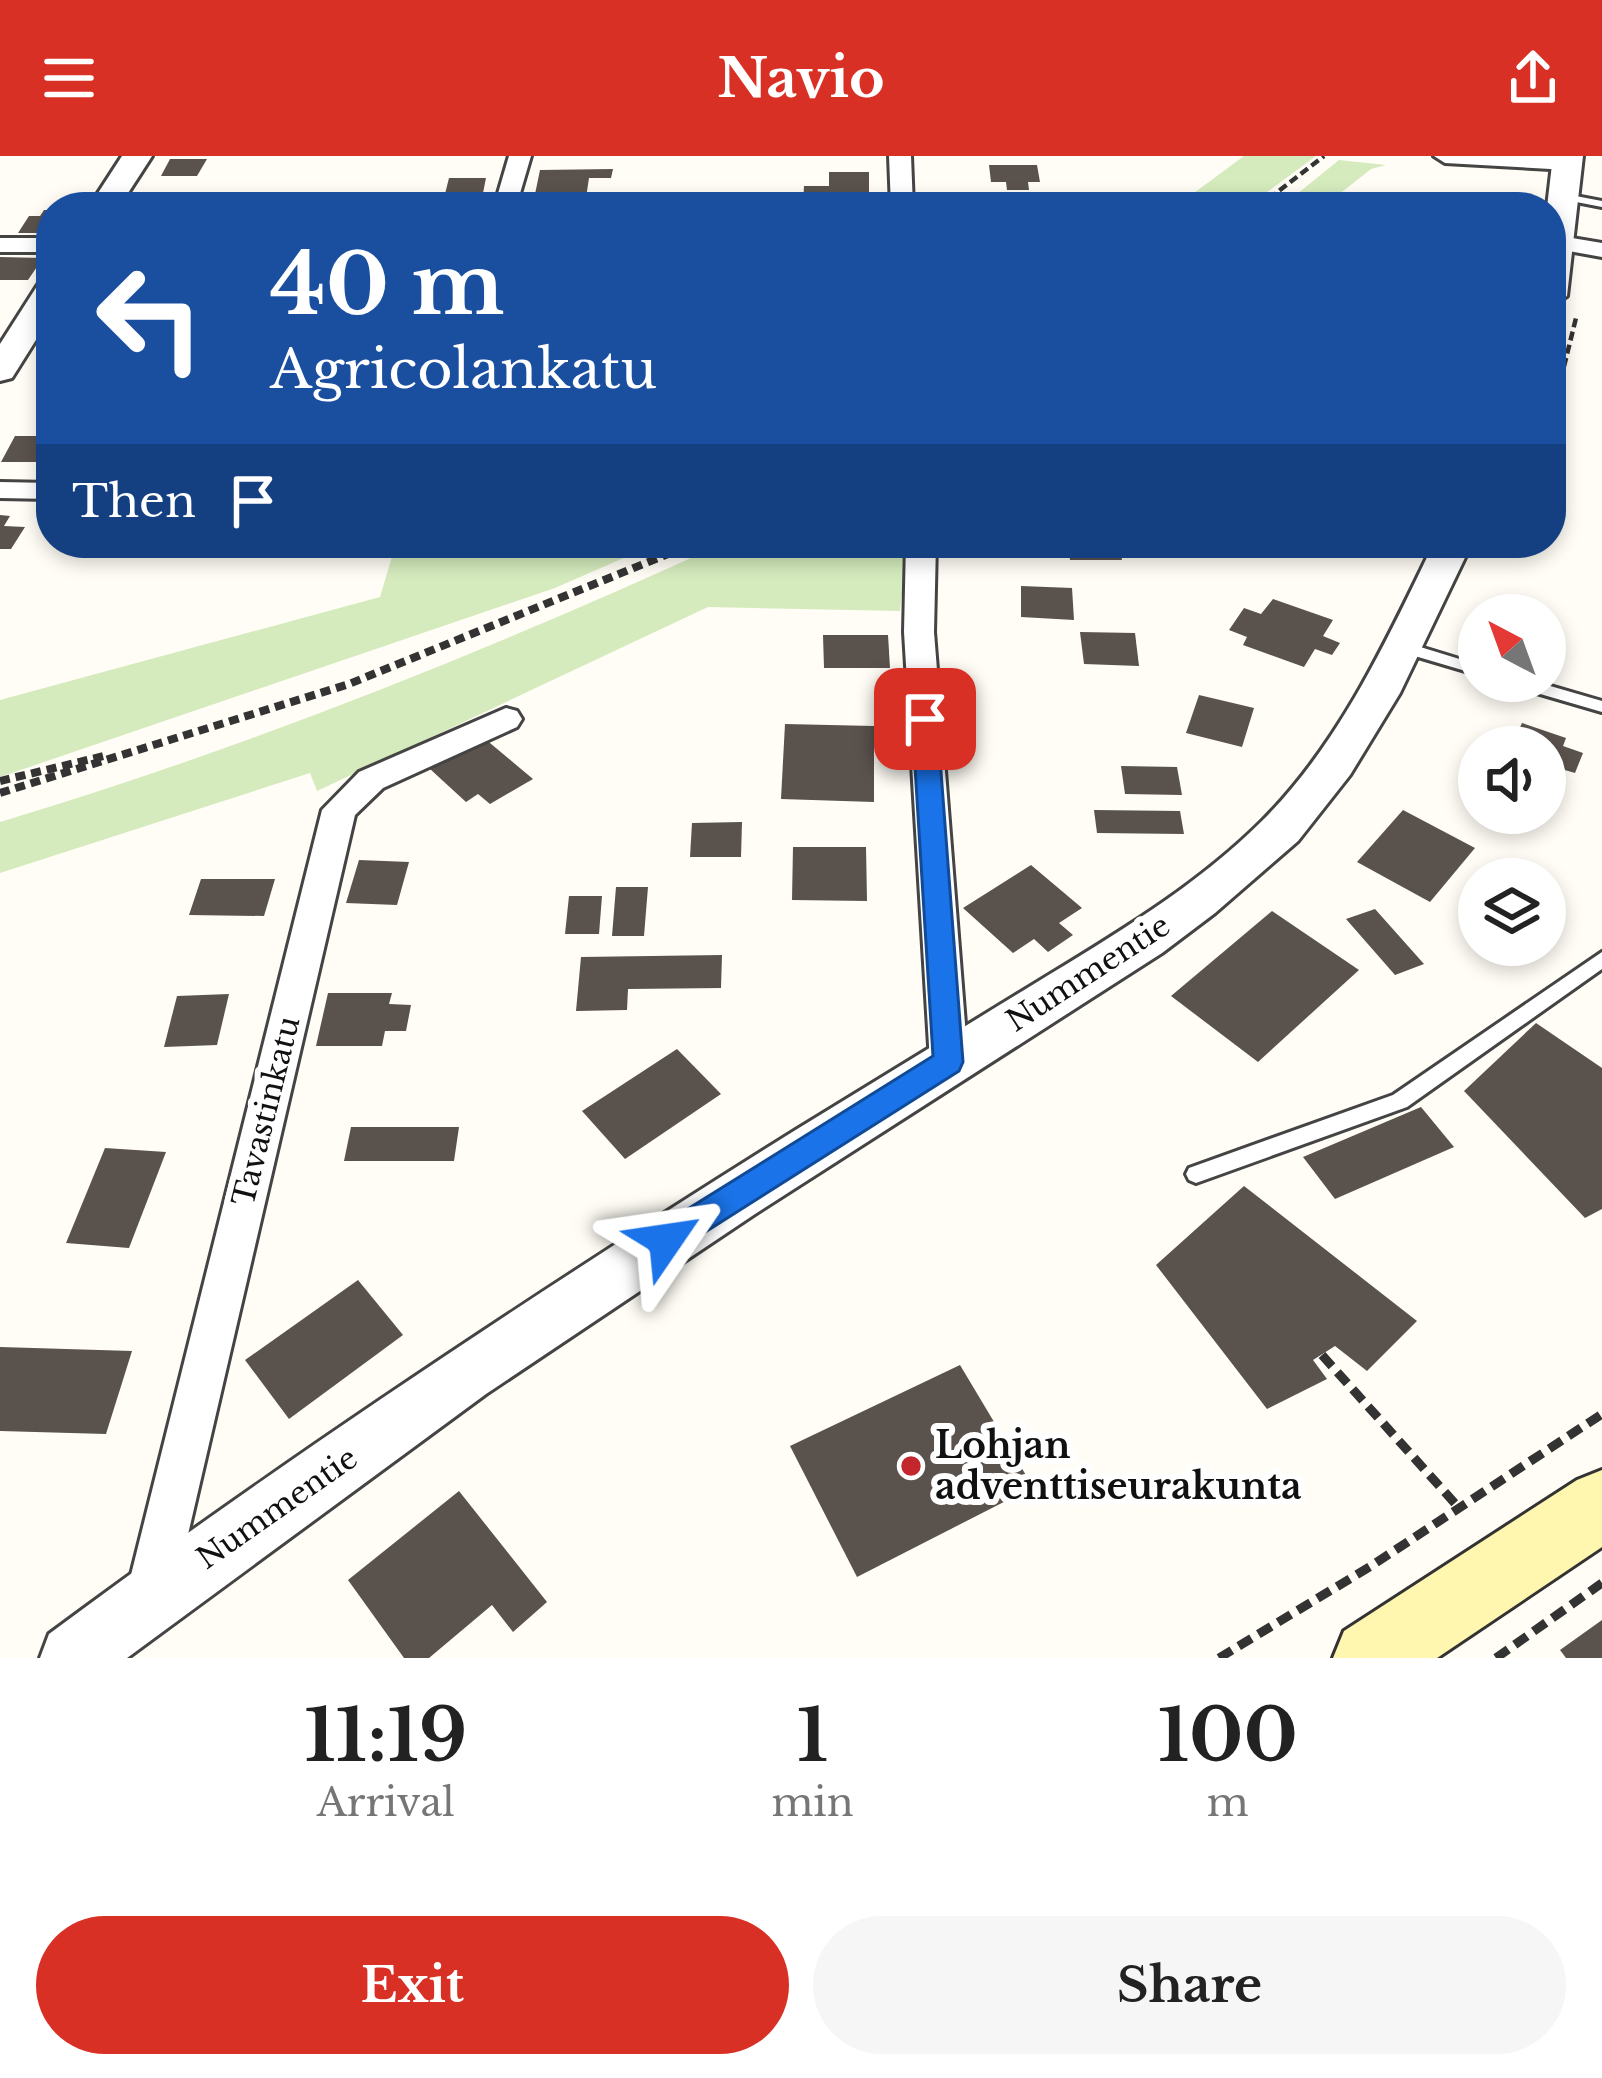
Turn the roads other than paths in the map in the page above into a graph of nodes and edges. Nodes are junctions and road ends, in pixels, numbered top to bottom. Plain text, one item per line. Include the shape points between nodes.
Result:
1 (137, 156) edge
2 (520, 156) edge
3 (900, 156) edge
4 (1445, 156) edge
5 (1568, 160) edge
6 (114, 192) edge
7 (510, 192) edge
8 (901, 192) edge
9 (1565, 192) edge
10 (1566, 197) edge
11 (1602, 204) edge
12 (0, 244) edge
13 (36, 245) edge
14 (1602, 250) edge
15 (1566, 267) edge
16 (36, 314) edge
17 (0, 371) edge
18 (0, 490) edge
19 (36, 491) edge
20 (921, 558) edge
21 (1446, 558) edge
22 (1403, 647) junction
23 (1458, 664) edge
24 (1566, 696) edge
25 (1602, 707) edge
26 (506, 719) dead end
27 (1602, 959) edge
28 (949, 1062) junction
29 (1196, 1174) dead end
30 (1602, 1505) edge
31 (149, 1599) junction
32 (73, 1658) edge
33 (1371, 1658) edge

1 - 6 street
2 - 7 street
3 - 8 street
4 - 5 street
5 - 9 street
10 - 11 lane
12 - 13 street
14 - 15 street
16 - 17 street
18 - 19 street
20 - 28 street
21 - 22 street, Nummentie
22 - 23 lane
22 - 28 street, Nummentie via 1350,740 1282,828 1228,878 1145,940
24 - 25 lane
26 - 31 street, Tavastinkatu via 371,780 339,810
27 - 29 lane via 1400,1101
28 - 31 street, Nummentie via 588,1289
30 - 33 main road
31 - 32 street, Nummentie

